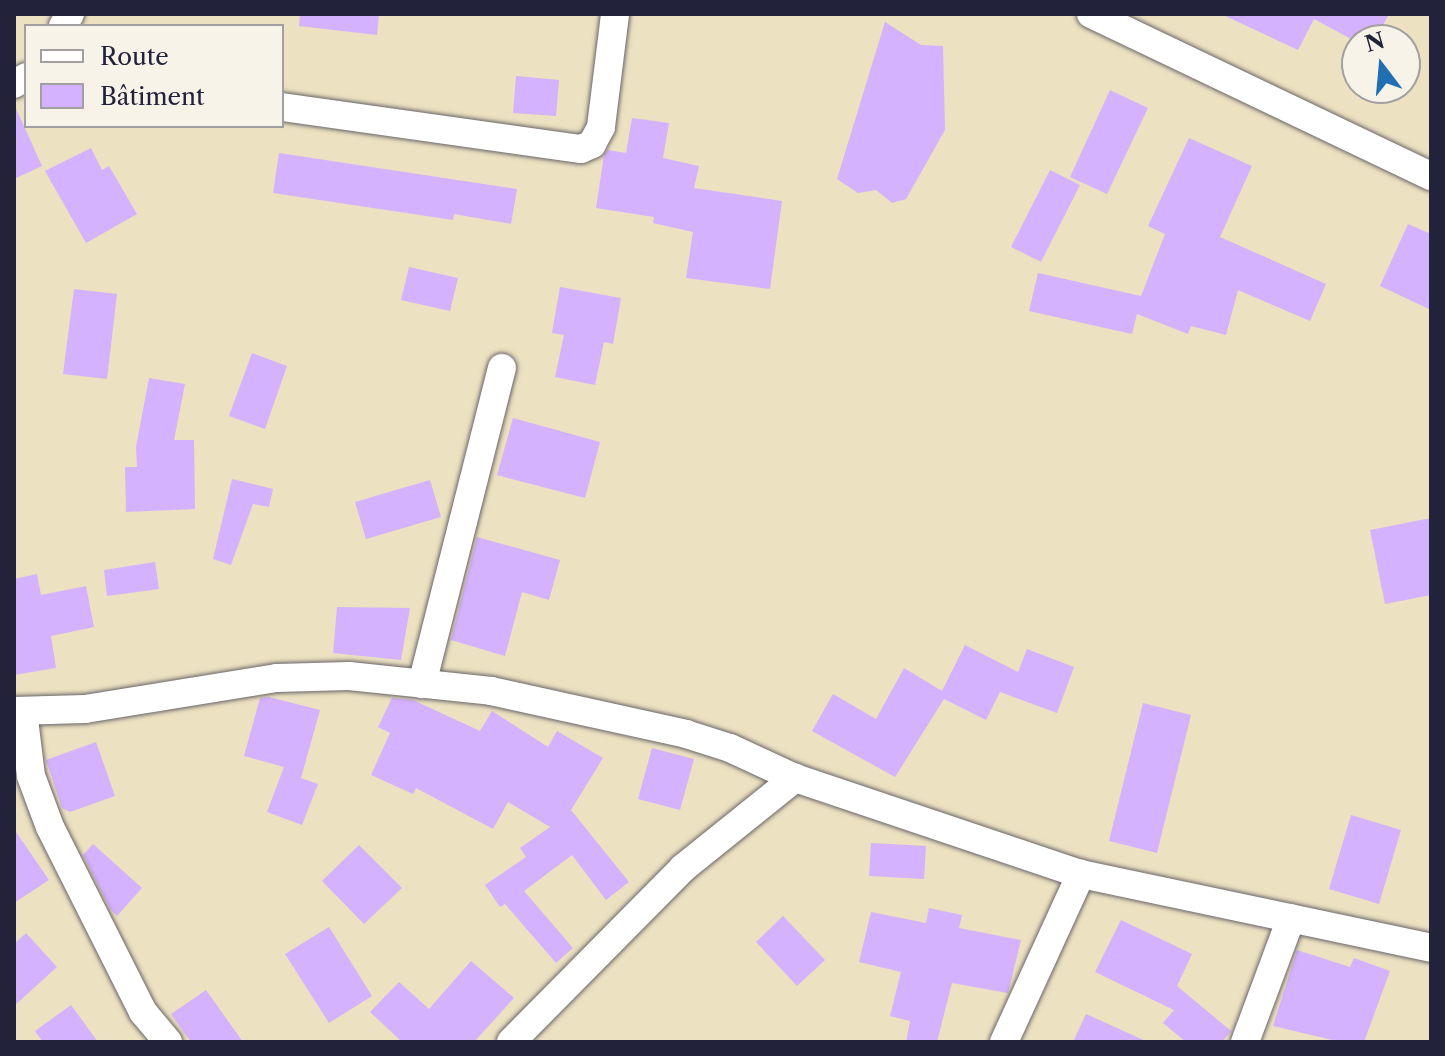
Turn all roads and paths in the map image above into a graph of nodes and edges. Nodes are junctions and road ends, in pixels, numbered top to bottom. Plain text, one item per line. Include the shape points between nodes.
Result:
1 (615, 14) edge
2 (1091, 14) edge
3 (284, 107) edge
4 (1431, 176) edge
5 (502, 368) dead end
6 (422, 684) junction
7 (18, 711) edge
8 (795, 778) junction
9 (1081, 874) junction
10 (1291, 918) junction
11 (1431, 948) edge
12 (168, 1042) edge
13 (511, 1042) edge
14 (1004, 1042) edge
15 (1245, 1042) edge

1 - 3 street via 601,127 592,144 581,149
2 - 4 street
5 - 6 street
6 - 7 street via 349,676 277,678 85,709
6 - 8 street via 491,691 686,734
7 - 12 street via 31,776 50,827 143,1012
8 - 9 street
8 - 13 street via 683,868
9 - 10 street
9 - 14 street
10 - 11 street
10 - 15 street

